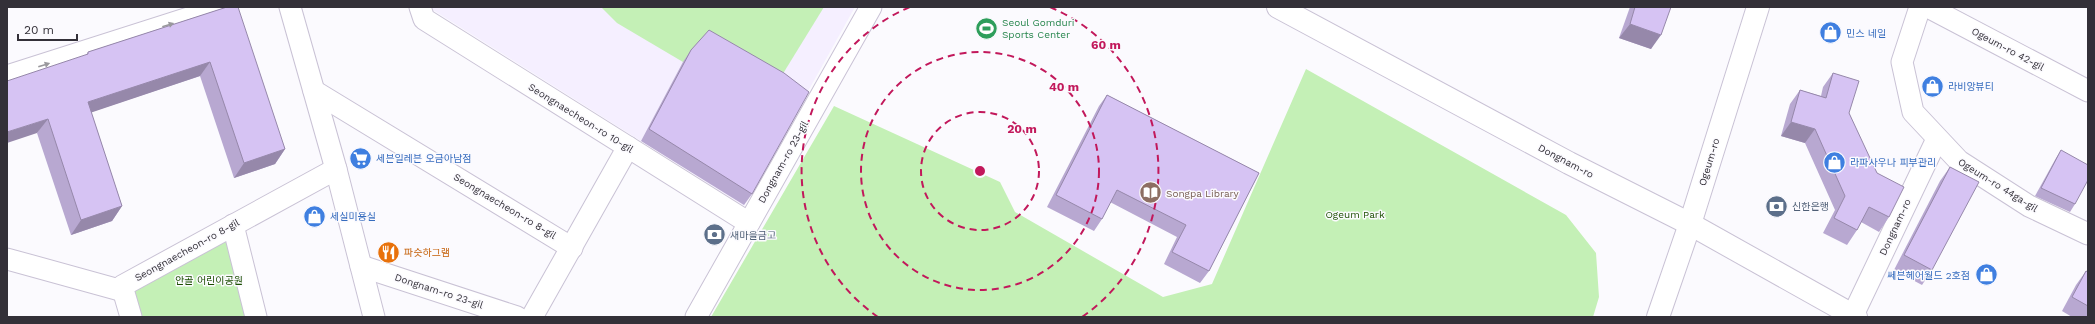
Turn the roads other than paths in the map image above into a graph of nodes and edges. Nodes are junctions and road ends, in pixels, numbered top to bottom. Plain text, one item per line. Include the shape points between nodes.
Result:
1 (223, 7) edge
2 (290, 7) edge
3 (420, 7) edge
4 (871, 7) edge
5 (1278, 7) edge
6 (1758, 7) edge
7 (1920, 7) edge
8 (1928, 7) edge
9 (7, 76) edge
10 (314, 91) junction
11 (2088, 91) edge
12 (1937, 139) junction
13 (628, 147) junction
14 (336, 169) junction
15 (749, 223) junction
16 (1690, 224) junction
17 (233, 225) junction
18 (2088, 234) edge
19 (572, 248) junction
20 (7, 260) edge
21 (361, 266) junction
22 (123, 288) junction
23 (1855, 316) edge
24 (131, 317) edge
25 (256, 317) edge
26 (374, 317) edge
27 (517, 317) edge
28 (532, 317) edge
29 (696, 317) edge
30 (1658, 317) edge

9 -> 1 street
2 - 10 street
3 - 13 street, Seongnaecheon-ro 10-gil via 424,19
4 - 15 street, Dongnam-ro 23-gil
5 - 16 main road, Dongnam-ro via 1569,163
6 - 16 main road, Ogeum-ro
7 - 12 street, Ogeum-ro 44ga-gil via 1902,62 1912,112
8 - 11 street, Ogeum-ro 42-gil
10 - 14 street
10 - 19 street, Seongnaecheon-ro 8-gil
12 - 18 street, Ogeum-ro 44ga-gil via 1959,161 2029,206
12 - 23 street, Dongnam-ro
13 - 15 street, Seongnaecheon-ro 10-gil
13 - 19 street
14 - 17 street, Seongnaecheon-ro 8-gil
14 - 21 street
15 - 29 street, Dongnam-ro 23-gil
16 - 23 main road, Dongnam-ro
16 - 30 main road, Ogeum-ro
17 - 22 street, Seongnaecheon-ro 8-gil
17 - 25 street
19 - 28 street
20 - 22 street
21 - 26 street
21 - 27 street, Dongnam-ro 23-gil
22 - 24 street

